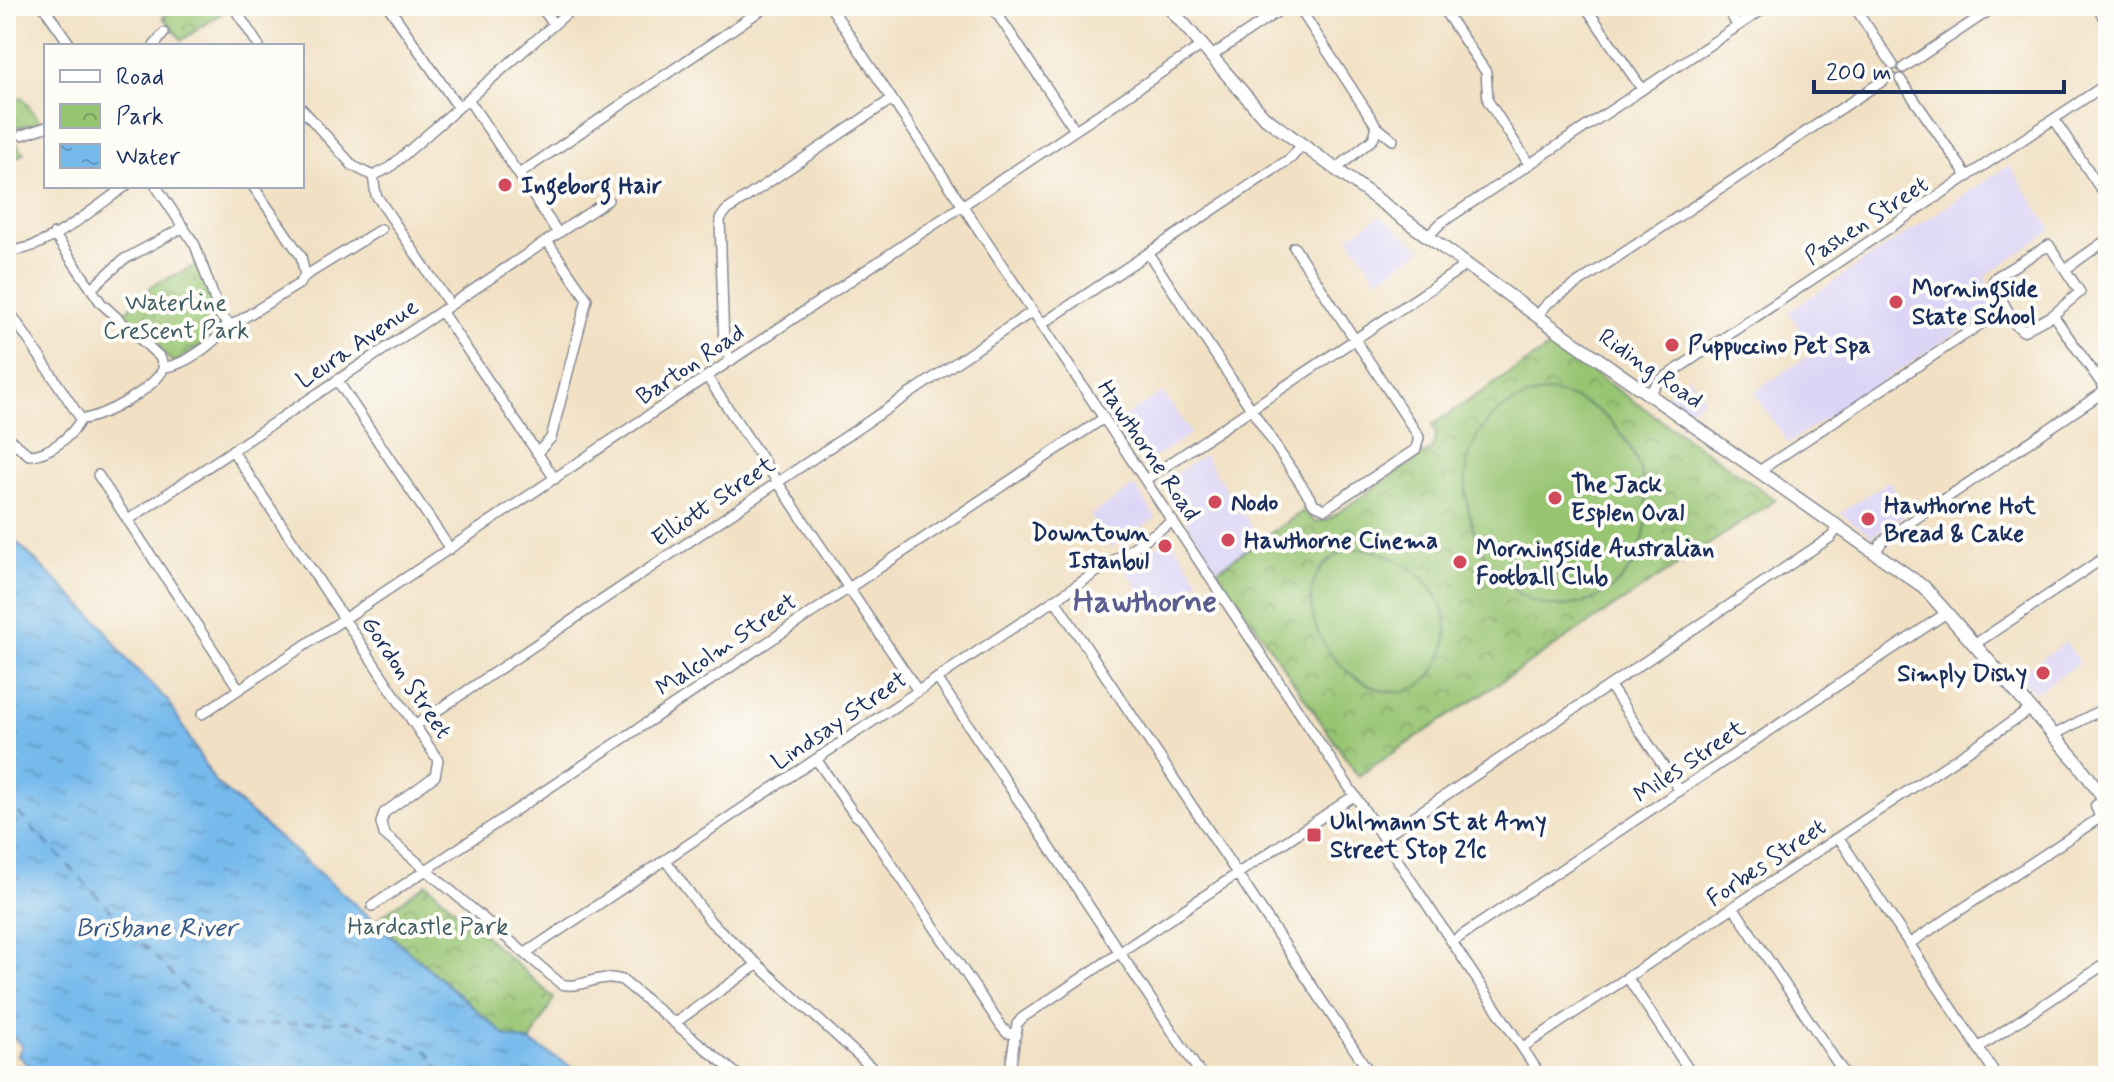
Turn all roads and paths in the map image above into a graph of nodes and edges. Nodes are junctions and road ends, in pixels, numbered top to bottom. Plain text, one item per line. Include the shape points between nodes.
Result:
1 (43, 6) edge
2 (233, 6) edge
3 (388, 6) edge
4 (540, 6) edge
5 (575, 6) edge
6 (767, 6) edge
7 (830, 6) edge
8 (992, 6) edge
9 (1168, 6) edge
10 (1286, 6) edge
11 (1298, 6) edge
12 (1441, 6) edge
13 (1585, 6) edge
14 (1725, 6) edge
15 (1768, 6) edge
16 (1854, 6) edge
17 (1996, 6) edge
18 (2096, 6) edge
19 (2108, 23) edge
20 (554, 24) junction
21 (1738, 26) junction
22 (164, 33) dead end
23 (70, 44) edge
24 (156, 44) edge
25 (258, 44) edge
26 (1201, 46) junction
27 (1210, 57) junction
28 (1898, 66) junction
29 (1895, 78) junction
30 (2108, 83) edge
31 (1642, 89) junction
32 (468, 99) junction
33 (892, 99) junction
34 (458, 107) junction
35 (304, 111) edge
36 (2054, 119) junction
37 (1377, 127) junction
38 (44, 128) edge
39 (1075, 130) junction
40 (22, 135) dead end
41 (1393, 140) dead end
42 (1302, 145) junction
43 (1529, 164) junction
44 (1336, 169) junction
45 (519, 174) junction
46 (373, 176) junction
47 (1968, 177) junction
48 (123, 188) edge
49 (157, 188) edge
50 (254, 188) edge
51 (608, 200) dead end
52 (2108, 200) edge
53 (962, 205) junction
54 (184, 227) junction
55 (381, 229) dead end
56 (558, 233) junction
57 (54, 234) junction
58 (1427, 237) junction
59 (2108, 239) edge
60 (547, 241) junction
61 (1294, 247) dead end
62 (6, 250) edge
63 (1148, 253) junction
64 (1466, 265) junction
65 (2067, 268) junction
66 (305, 276) junction
67 (91, 289) junction
68 (6, 306) edge
69 (446, 308) junction
70 (2005, 308) junction
71 (1033, 311) junction
72 (2053, 315) junction
73 (1537, 316) junction
74 (227, 322) junction
75 (1042, 324) junction
76 (1356, 339) junction
77 (731, 361) junction
78 (164, 367) junction
79 (707, 377) junction
80 (337, 380) junction
81 (2107, 389) edge
82 (1649, 394) junction
83 (1251, 410) junction
84 (1104, 418) junction
85 (81, 419) junction
86 (6, 436) edge
87 (232, 450) junction
88 (537, 453) junction
89 (1759, 471) junction
90 (98, 475) dead end
91 (555, 479) junction
92 (1145, 480) junction
93 (778, 482) junction
94 (128, 520) junction
95 (1173, 521) junction
96 (1839, 527) junction
97 (450, 549) junction
98 (1874, 552) junction
99 (2108, 555) edge
100 (848, 587) junction
101 (1055, 600) junction
102 (1948, 612) junction
103 (345, 619) junction
104 (1975, 644) junction
105 (937, 678) junction
106 (1610, 686) junction
107 (239, 689) junction
108 (918, 691) junction
109 (2108, 706) edge
110 (2031, 709) junction
111 (202, 714) dead end
112 (416, 725) junction
113 (2054, 735) junction
114 (816, 759) junction
115 (1680, 791) junction
116 (1355, 795) junction
117 (2106, 814) edge
118 (2108, 832) edge
119 (1383, 837) junction
120 (1839, 838) junction
121 (666, 861) junction
122 (424, 870) junction
123 (1238, 874) junction
124 (372, 906) dead end
125 (1734, 908) junction
126 (1452, 942) junction
127 (1909, 944) junction
128 (527, 952) junction
129 (1121, 953) junction
130 (2108, 962) edge
131 (758, 964) junction
132 (1627, 977) junction
133 (676, 1022) junction
134 (1016, 1034) junction
135 (1523, 1047) junction
136 (1978, 1048) junction
137 (739, 1076) edge
138 (881, 1076) edge
139 (1009, 1076) edge
140 (1202, 1076) edge
141 (1372, 1076) edge
142 (1541, 1076) edge
143 (1693, 1076) edge
144 (1846, 1076) edge
145 (1997, 1076) edge

1 - 23 street
2 - 25 street
3 - 34 street
4 - 20 street
5 - 20 street
6 - 45 street
7 - 33 street, Hawthorne Road
8 - 39 street
9 - 26 main road, Riding Road
10 - 27 street
11 - 37 street
12 - 43 street via 1486,72 1488,101
13 - 31 street
14 - 21 street
15 - 21 street
16 - 28 street
17 - 28 street
18 - 19 street
20 - 32 street
21 - 31 street
22 - 24 street
26 - 27 main road, Riding Road
26 - 39 street, Barton Road
27 - 42 main road, Riding Road via 1251,106
28 - 29 street
29 - 47 street
29 - 73 street via 1548,303
30 - 36 street, Pashen Street
31 - 43 street
32 - 34 street
32 - 45 street
33 - 53 street, Hawthorne Road
33 - 77 street via 720,219 724,346
34 - 46 street
35 - 46 street via 353,166
36 - 47 street, Pashen Street
36 - 52 street
37 - 41 street
37 - 44 street via 1373,139
38 - 40 street
39 - 53 street, Barton Road
42 - 44 main road, Riding Road
42 - 63 street via 1291,158
43 - 58 street
44 - 58 main road, Riding Road
45 - 56 street
46 - 69 street via 376,195
47 - 82 street, Pashen Street via 1659,381
48 - 57 street
49 - 54 street
50 - 66 street via 301,256
51 - 56 street, Leura Avenue
53 - 71 street, Hawthorne Road
53 - 77 street, Barton Road
54 - 67 street via 123,260
54 - 74 street
55 - 66 street
56 - 60 street, Leura Avenue
57 - 62 street via 30,249
57 - 67 street
58 - 64 main road, Riding Road
59 - 65 street
60 - 69 street, Leura Avenue
60 - 88 street via 587,299 551,438
61 - 76 street
63 - 75 street
63 - 83 street
64 - 73 main road, Riding Road
64 - 76 street
65 - 70 street via 2049,245 2030,254 1993,280
65 - 72 street via 2080,292
66 - 74 street via 239,324
67 - 78 street
68 - 85 street
69 - 80 street, Leura Avenue
69 - 88 street
70 - 72 street via 2023,331
70 - 89 street
71 - 75 street, Hawthorne Road
71 - 93 street, Elliott Street
72 - 81 street
73 - 82 main road, Riding Road
74 - 78 street via 220,335
75 - 84 street, Hawthorne Road
76 - 83 street
76 - 83 street via 1417,432 1416,449 1320,509
77 - 79 street, Barton Road
78 - 85 street via 154,382 100,417
79 - 91 street, Barton Road
79 - 93 street
80 - 87 street, Leura Avenue
80 - 97 street
81 - 98 street via 1884,540
82 - 89 main road, Riding Road
83 - 92 street
84 - 92 street, Hawthorne Road
84 - 100 street, Malcolm Street
85 - 86 street via 71,434 36,455
87 - 94 street, Leura Avenue
87 - 103 street, Gordon Street
88 - 91 street
89 - 96 main road, Riding Road
90 - 94 street
91 - 97 street, Barton Road
92 - 95 street, Hawthorne Road
93 - 100 street
93 - 112 street, Elliott Street
94 - 107 street
95 - 101 street, Lindsay Street
95 - 116 street, Hawthorne Road
96 - 98 main road, Riding Road
96 - 106 street
97 - 103 street, Barton Road
98 - 102 main road, Riding Road via 1924,587
99 - 104 street
100 - 108 street
100 - 122 street, Malcolm Street
101 - 105 street, Lindsay Street
101 - 123 street
102 - 104 main road, Riding Road
102 - 115 street, Miles Street
103 - 107 street, Barton Road
103 - 112 street, Gordon Street
104 - 110 main road, Riding Road
105 - 108 street, Lindsay Street
105 - 129 street
106 - 115 street
106 - 119 street
107 - 111 street, Barton Road
108 - 114 street, Lindsay Street
109 - 113 street
110 - 113 main road, Riding Road
110 - 120 street, Forbes Street
112 - 122 street, Gordon Street via 436,755 438,770 386,811 381,823 387,837
113 - 117 main road, Riding Road via 2092,783
114 - 121 street, Lindsay Street
114 - 134 street via 1001,1026
115 - 126 street, Miles Street
116 - 119 street, Hawthorne Road
116 - 123 street
117 - 118 main road, Riding Road
117 - 127 street
119 - 126 street, Hawthorne Road
120 - 125 street, Forbes Street
120 - 127 street
121 - 128 street, Lindsay Street
121 - 131 street via 702,913
122 - 124 street, Malcolm Street
122 - 128 street, Gordon Street via 513,947
123 - 129 street
123 - 141 street
125 - 132 street, Forbes Street
125 - 144 street
126 - 135 street, Hawthorne Road
127 - 136 street
128 - 133 street, Gordon Street via 536,965 569,986 603,976 622,980
129 - 134 street via 1022,1018
129 - 140 street
130 - 136 street
131 - 133 street
131 - 138 street
132 - 135 street, Forbes Street
132 - 143 street
133 - 137 street
134 - 139 street
135 - 142 street, Hawthorne Road
136 - 145 street

